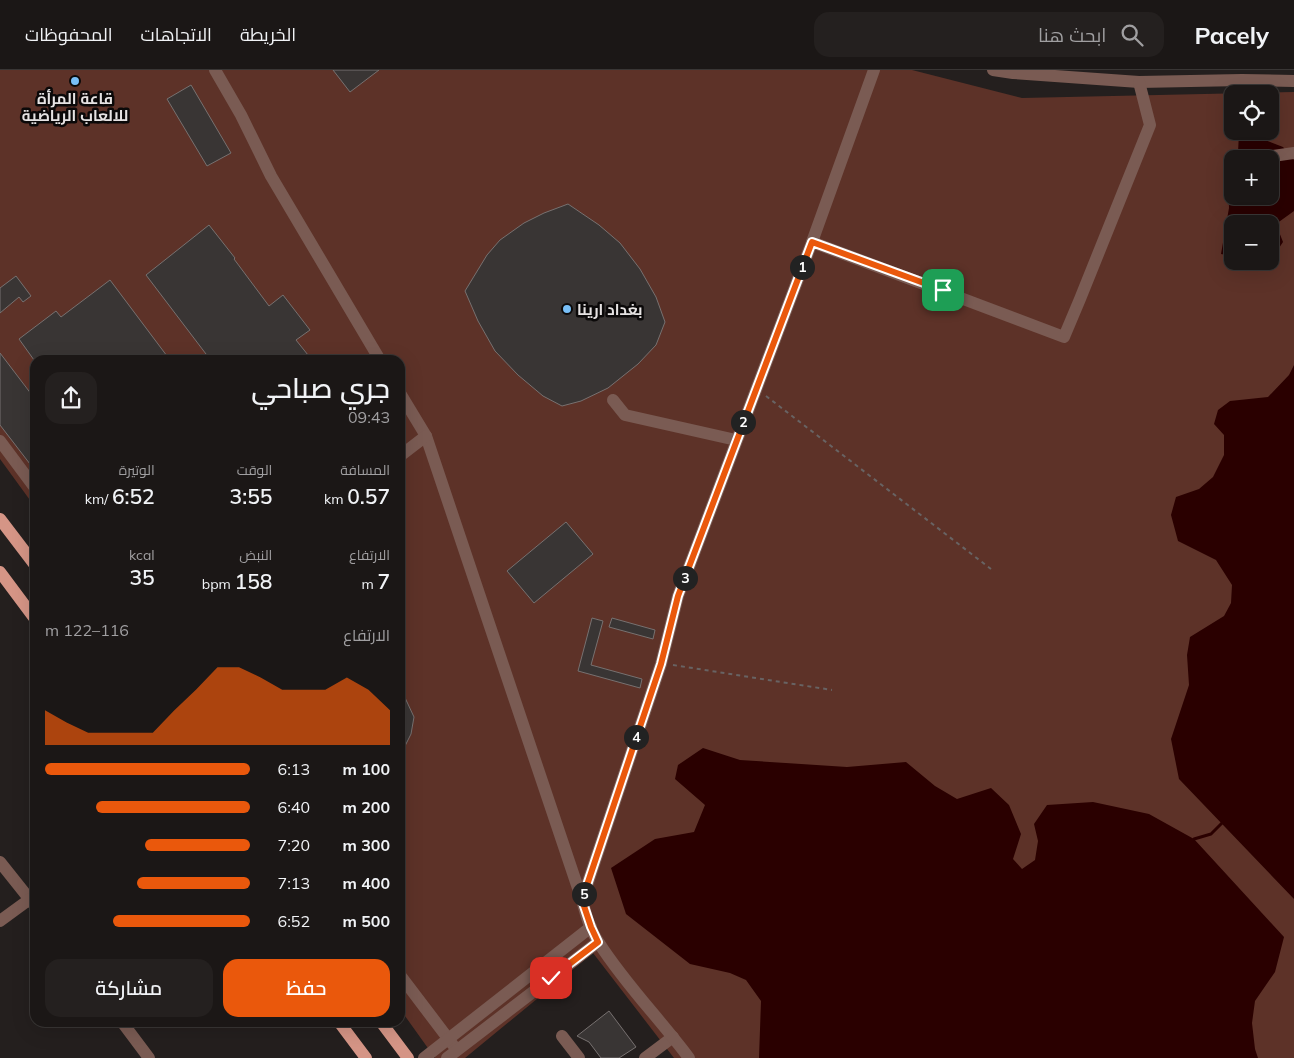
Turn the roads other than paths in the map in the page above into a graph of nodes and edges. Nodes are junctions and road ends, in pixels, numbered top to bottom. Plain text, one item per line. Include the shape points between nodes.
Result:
1 (215, 70) edge
2 (874, 70) edge
3 (993, 70) edge
4 (1234, 70) edge
5 (1242, 80) junction
6 (1294, 81) edge
7 (1139, 82) junction
8 (1294, 153) edge
9 (1279, 155) edge
10 (812, 242) junction
11 (377, 355) edge
12 (612, 400) dead end
13 (405, 401) edge
14 (426, 436) junction
15 (736, 440) junction
16 (0, 441) edge
17 (405, 452) edge
18 (30, 481) edge
19 (0, 519) edge
20 (30, 558) edge
21 (0, 572) edge
22 (30, 612) edge
23 (0, 862) edge
24 (30, 900) edge
25 (582, 900) junction
26 (30, 904) edge
27 (0, 921) edge
28 (591, 927) junction
29 (598, 942) junction
30 (405, 982) edge
31 (126, 1027) edge
32 (343, 1027) edge
33 (385, 1027) edge
34 (562, 1036) dead end
35 (673, 1037) junction
36 (448, 1039) junction
37 (452, 1054) edge
38 (149, 1058) edge
39 (366, 1058) edge
40 (408, 1058) edge
41 (424, 1058) edge
42 (579, 1058) edge
43 (645, 1058) edge
44 (689, 1058) edge

1 - 11 street via 242,115 271,176
2 - 10 street
3 - 7 street
4 - 5 street
5 - 6 street
5 - 7 street
7 - 10 street via 1150,125 1064,337
8 - 9 street
10 - 15 street
12 - 15 street via 625,415
13 - 14 street
14 - 17 street
14 - 25 street
15 - 25 street via 678,596 661,664
16 - 18 street
19 - 20 main road
21 - 22 main road
23 - 24 street
25 - 28 street
26 - 27 street
28 - 29 street
28 - 36 street
29 - 35 street
29 - 37 street
30 - 36 street
31 - 38 street
32 - 39 main road
33 - 40 main road
34 - 42 street
35 - 43 street
35 - 44 street
36 - 37 street
36 - 41 street

